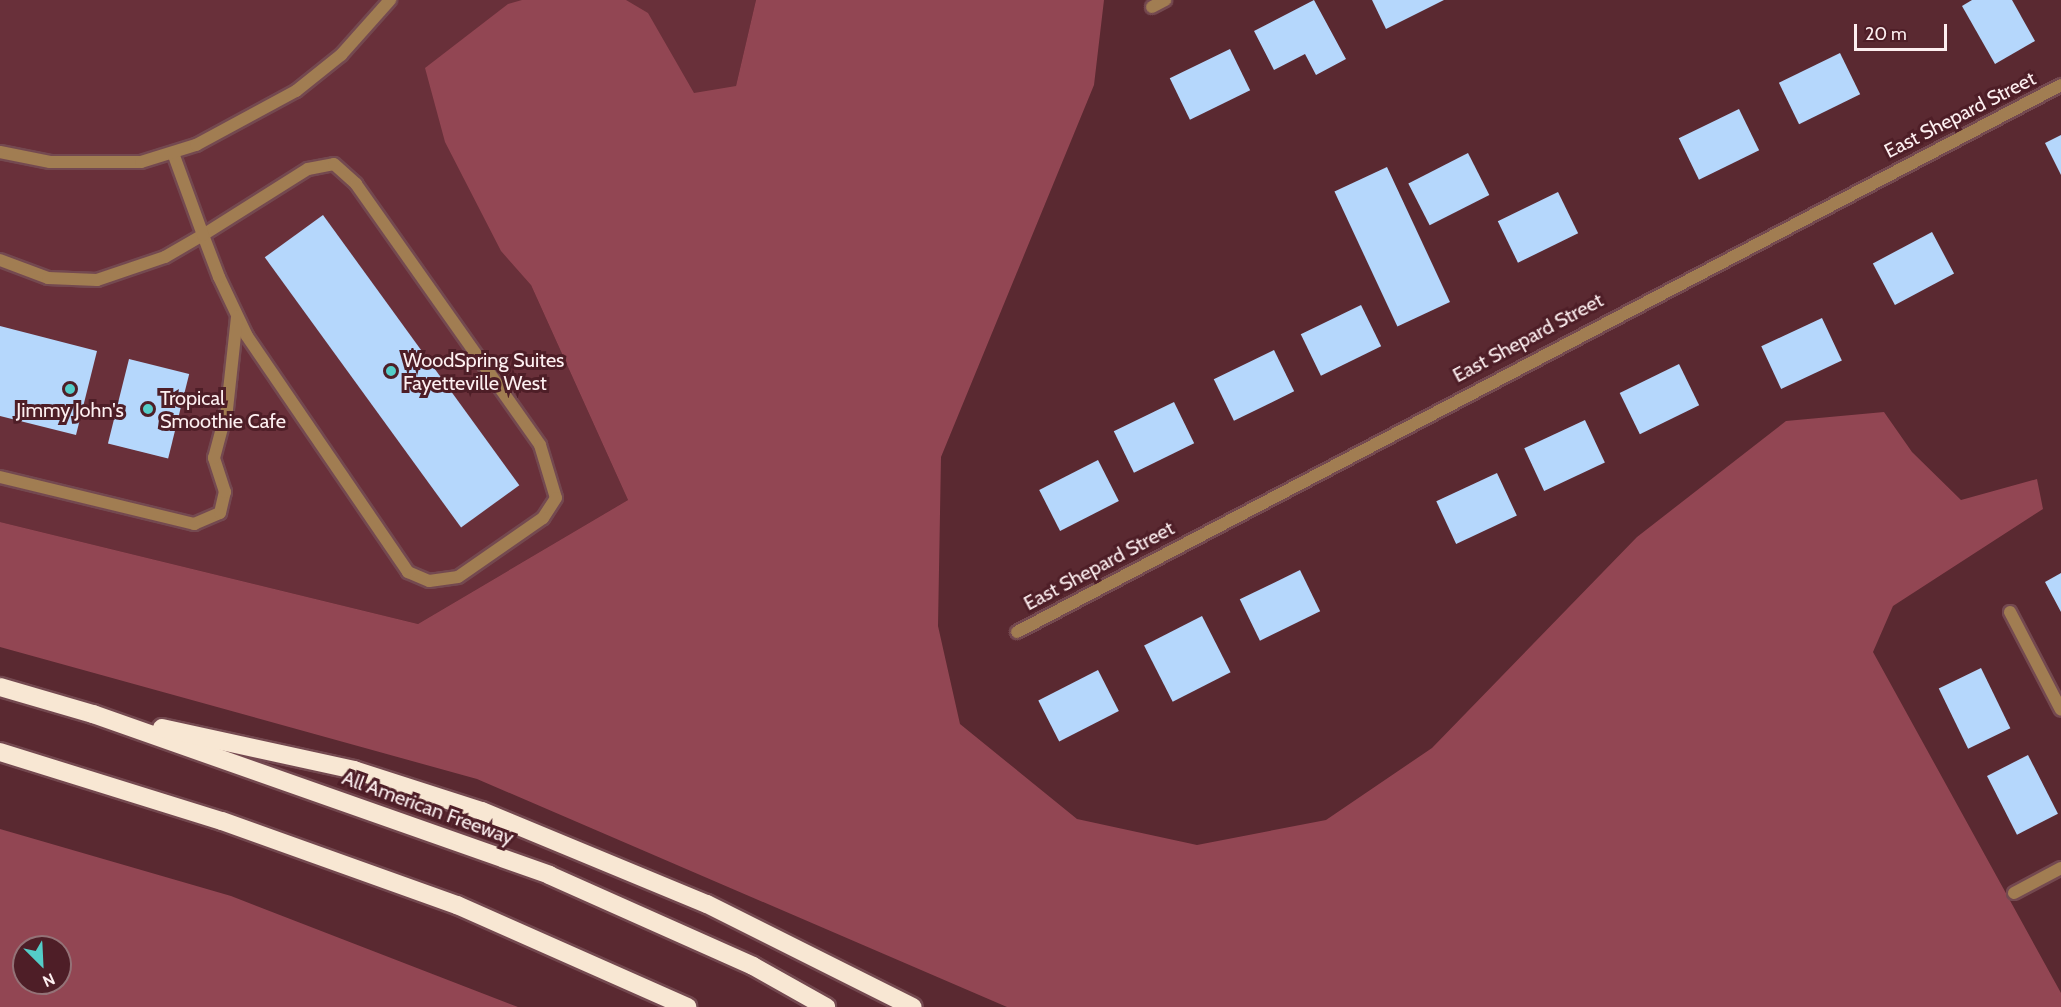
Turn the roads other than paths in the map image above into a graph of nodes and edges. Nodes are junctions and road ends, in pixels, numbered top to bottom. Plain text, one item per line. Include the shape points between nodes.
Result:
1 (390, 0) edge
2 (1165, 0) edge
3 (1152, 7) dead end
4 (2061, 85) edge
5 (0, 152) edge
6 (173, 153) junction
7 (204, 236) junction
8 (0, 260) edge
9 (237, 316) junction
10 (0, 477) edge
11 (2010, 612) dead end
12 (1017, 632) dead end
13 (0, 687) edge
14 (2061, 710) edge
15 (93, 714) junction
16 (0, 752) edge
17 (2061, 868) edge
18 (2014, 893) dead end
19 (687, 1007) edge
20 (825, 1007) edge
21 (913, 1007) edge

1 - 6 street via 341,55 296,91
2 - 3 street
4 - 12 street, East Shepard Street
5 - 6 street via 50,162 141,162
6 - 7 street
7 - 8 street via 165,257 97,280 48,278
7 - 9 street
7 - 9 street via 308,169 334,164 356,184 540,445 556,498 543,518 458,576 429,581 408,572
9 - 10 street via 227,409 214,458 225,492 220,513 194,524
11 - 14 street
13 - 15 highway, All American Freeway
15 - 20 highway, All American Freeway via 549,875 753,966
15 - 21 highway via 354,770 482,811 707,904
16 - 19 highway via 222,821 457,905
17 - 18 street

